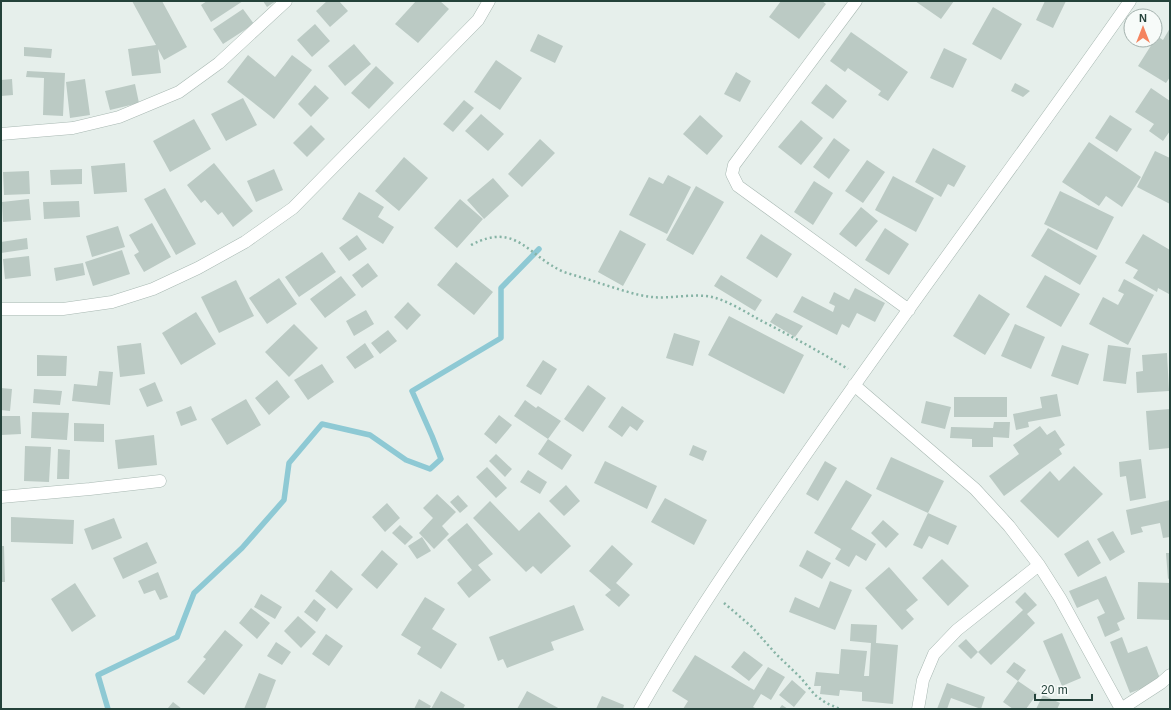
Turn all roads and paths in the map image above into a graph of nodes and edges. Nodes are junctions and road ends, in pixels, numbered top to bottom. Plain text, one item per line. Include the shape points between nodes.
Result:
1 (286, 1) edge
2 (489, 1) edge
3 (856, 1) edge
4 (1130, 1) edge
5 (1, 134) edge
6 (470, 245) dead end
7 (1, 310) edge
8 (909, 310) junction
9 (857, 380) junction
10 (160, 481) dead end
11 (1, 497) edge
12 (1039, 565) junction
13 (711, 592) junction
14 (1170, 675) edge
15 (640, 709) edge
16 (840, 709) edge
17 (918, 709) edge
18 (1121, 709) edge

1 - 5 street via 219,63 179,92 119,117 73,128
2 - 7 street via 478,20 293,208 245,242 153,289 112,302 63,309
3 - 8 street via 734,165 732,174 738,186
4 - 8 street
6 - 9 path via 493,236 505,236 524,244 565,272 634,294 653,297 712,297 731,304 810,346
8 - 9 street
9 - 12 street via 975,488
9 - 13 street
10 - 11 street
12 - 17 street via 957,630 934,654 924,680
12 - 18 street
13 - 15 street
13 - 16 path via 752,627 815,695
14 - 18 street

